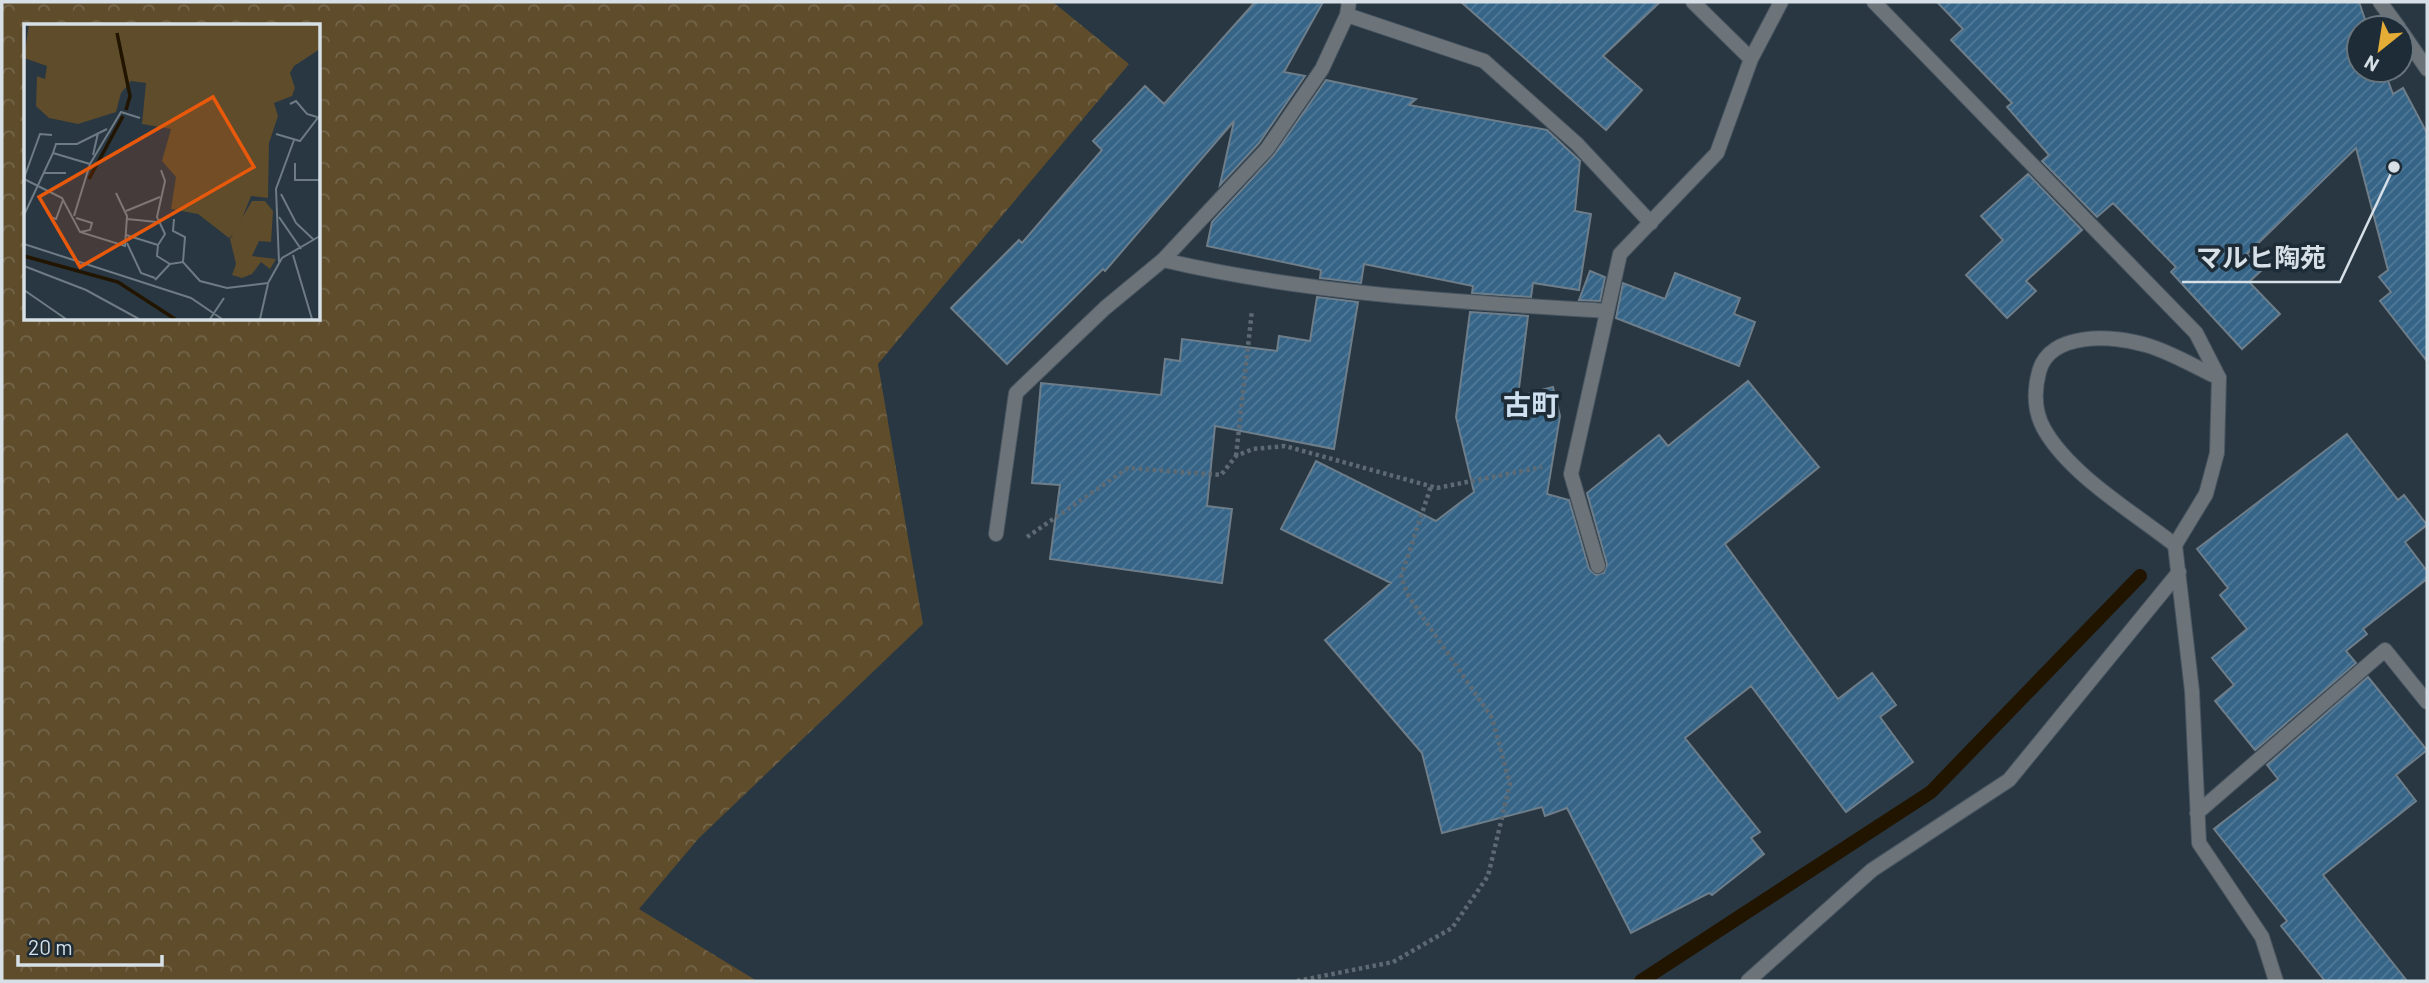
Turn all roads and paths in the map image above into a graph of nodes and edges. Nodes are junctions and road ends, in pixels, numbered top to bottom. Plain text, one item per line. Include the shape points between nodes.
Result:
1 (1693, 2) edge
2 (1781, 2) edge
3 (1874, 2) edge
4 (1348, 8) edge
5 (2415, 52) edge
6 (1751, 59) junction
7 (2427, 69) edge
8 (1651, 223) junction
9 (1163, 260) junction
10 (1256, 279) junction
11 (1607, 311) junction
12 (2219, 378) junction
13 (1236, 456) junction
14 (1573, 461) junction
15 (1431, 486) junction
16 (996, 534) joint
17 (2175, 545) junction
18 (1598, 566) dead end
19 (2179, 572) junction
20 (2427, 702) edge
21 (2197, 813) junction
22 (1297, 981) edge
23 (1748, 981) edge
24 (2276, 981) edge

1 - 6 street
2 - 6 street
3 - 12 street via 2196,333
4 - 8 street via 1484,61 1577,144
4 - 9 street via 1322,69 1267,149
5 - 7 street
6 - 8 street via 1717,153
8 - 11 street via 1620,254
9 - 10 street
9 - 16 street via 1016,393
10 - 11 street via 1464,302
10 - 13 path
11 - 14 street
12 - 17 street via 2217,453 2206,494
12 - 17 street via 2146,345 2097,338 2061,346 2042,361 2033,391 2043,427 2066,460
13 - 15 path via 1285,446
13 - 16 path via 1221,475 1128,468 1017,544
14 - 15 path
14 - 18 street via 1571,474
15 - 22 path via 1401,577 1409,597 1492,718 1510,784 1488,876 1452,928 1393,962
17 - 19 street
19 - 21 street via 2192,691
19 - 23 street via 2009,780 1872,870
20 - 21 street via 2385,650
21 - 24 street via 2199,843 2262,937

